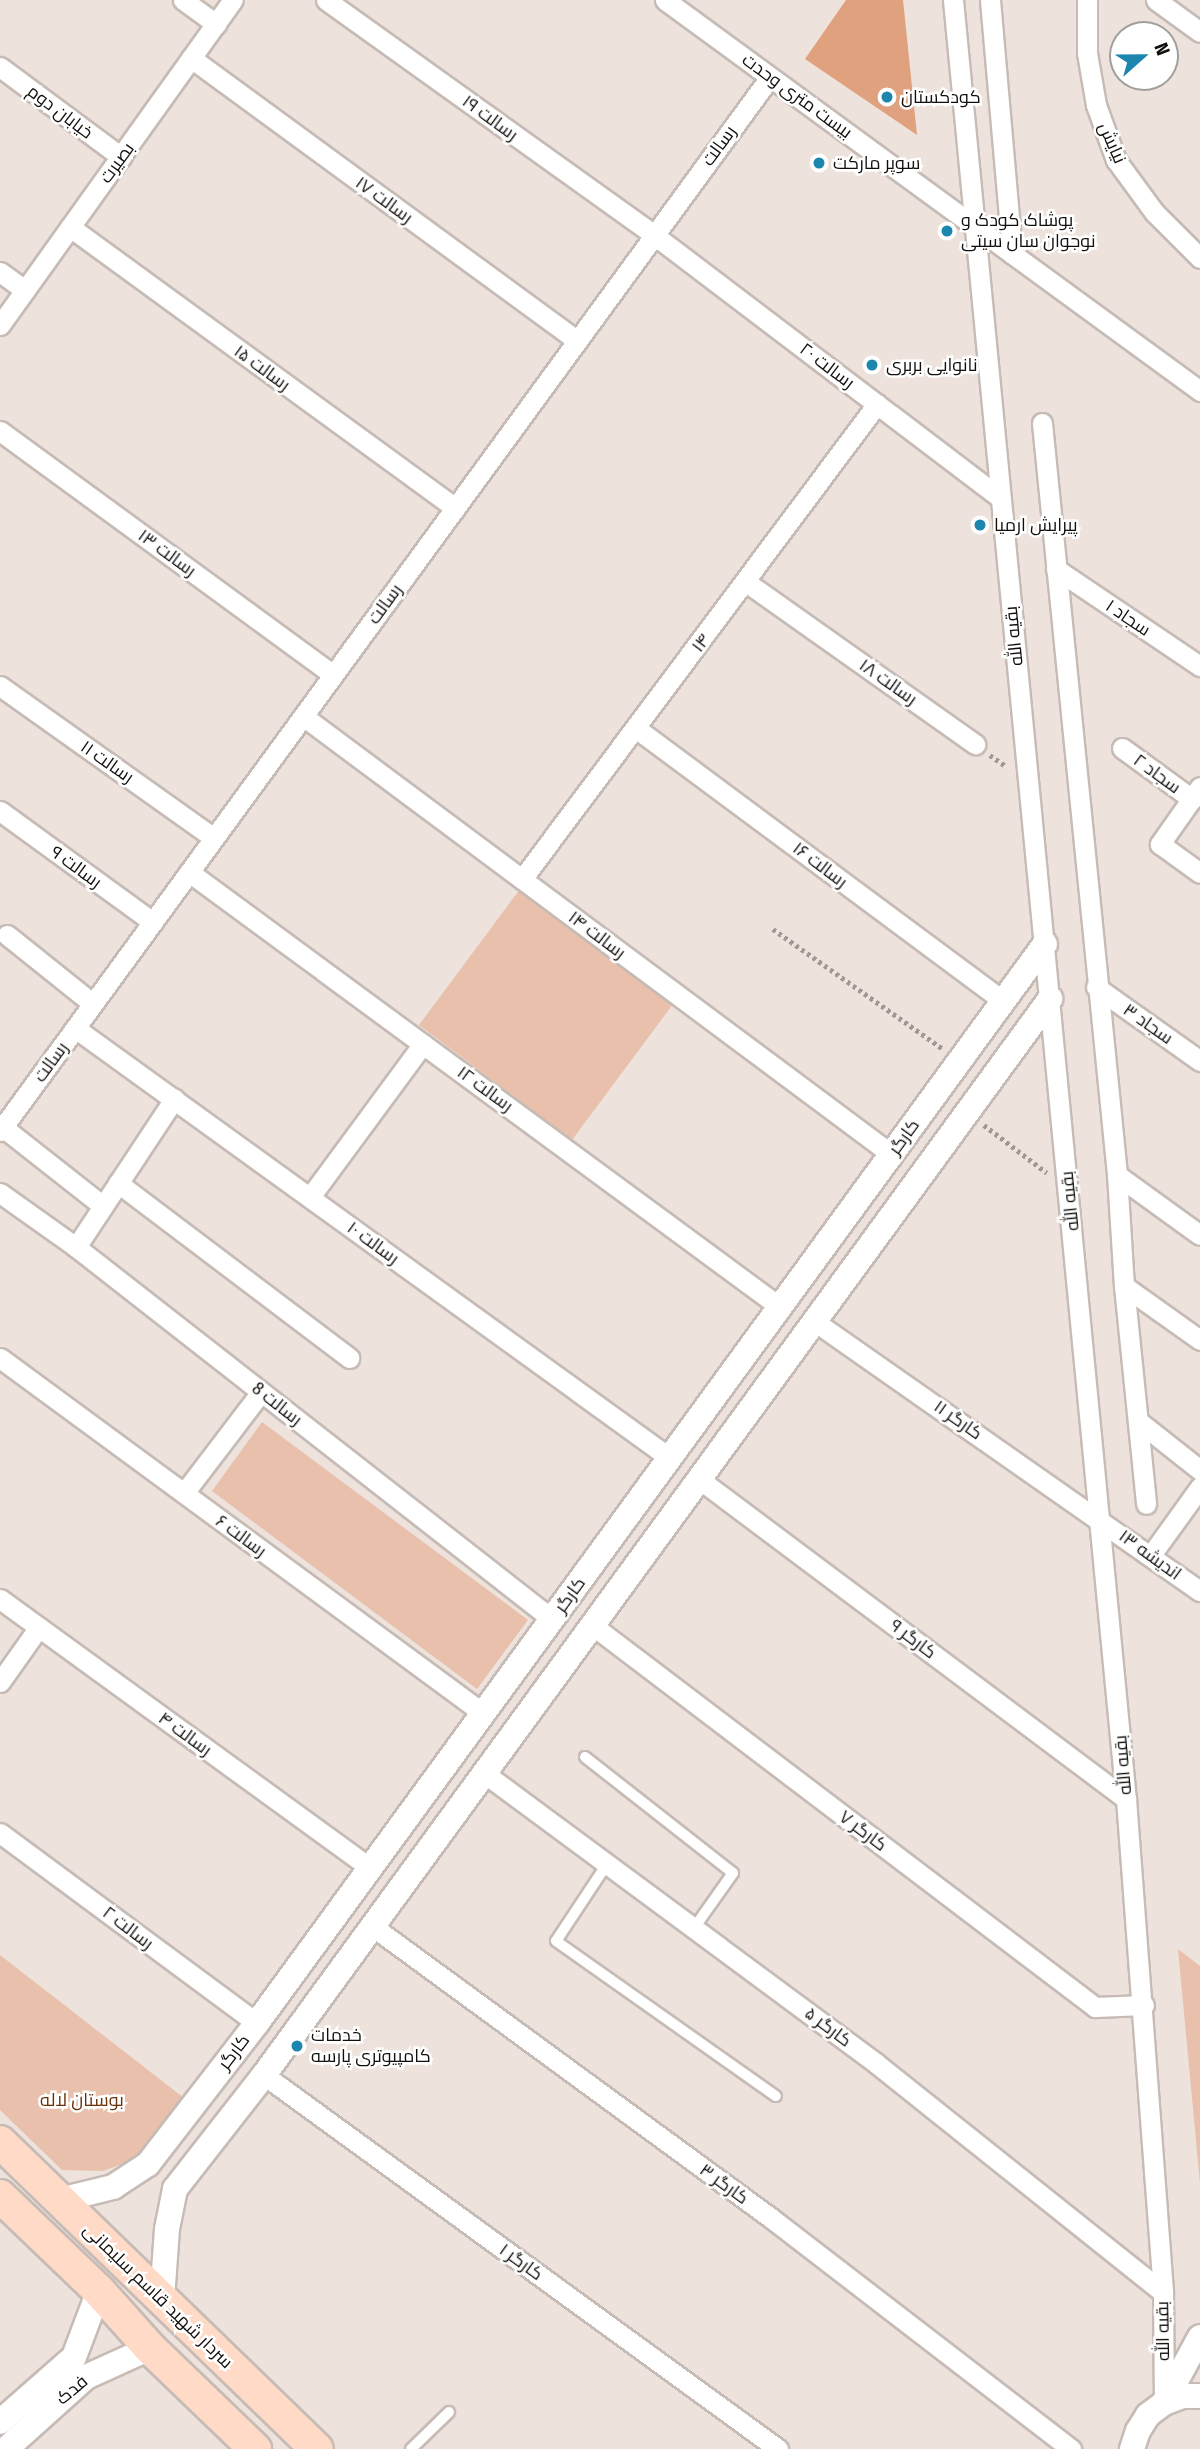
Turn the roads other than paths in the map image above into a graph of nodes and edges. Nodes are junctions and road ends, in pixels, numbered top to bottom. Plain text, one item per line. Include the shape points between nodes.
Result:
1 (183, 0) edge
2 (233, 0) edge
3 (326, 0) edge
4 (665, 0) edge
5 (953, 0) edge
6 (990, 0) edge
7 (1087, 0) edge
8 (1156, 0) edge
9 (216, 24) junction
10 (1200, 32) edge
11 (191, 58) junction
12 (0, 67) edge
13 (770, 77) junction
14 (121, 157) junction
15 (70, 227) junction
16 (976, 228) junction
17 (654, 235) junction
18 (1012, 254) junction
19 (1199, 255) edge
20 (0, 272) edge
21 (25, 290) junction
22 (0, 325) edge
23 (577, 341) junction
24 (1200, 391) edge
25 (877, 404) junction
26 (1042, 423) dead end
27 (0, 431) edge
28 (1000, 498) junction
29 (455, 509) junction
30 (1056, 569) junction
31 (746, 582) junction
32 (1200, 666) edge
33 (333, 675) junction
34 (0, 686) edge
35 (303, 716) junction
36 (637, 729) junction
37 (975, 744) road end
38 (1122, 748) dead end
39 (1196, 793) edge
40 (0, 811) edge
41 (214, 838) junction
42 (189, 872) junction
43 (1200, 873) edge
44 (522, 879) junction
45 (153, 922) junction
46 (7, 934) dead end
47 (1045, 944) junction
48 (1096, 987) junction
49 (1050, 999) junction
50 (1003, 1001) junction
51 (93, 1004) junction
52 (75, 1028) junction
53 (423, 1044) junction
54 (1200, 1061) edge
55 (174, 1099) junction
56 (1, 1128) edge
57 (891, 1154) junction
58 (1117, 1175) junction
59 (118, 1183) junction
60 (0, 1194) edge
61 (310, 1197) junction
62 (103, 1206) junction
63 (1200, 1235) edge
64 (76, 1247) junction
65 (1124, 1286) junction
66 (780, 1307) junction
67 (814, 1321) junction
68 (1200, 1340) edge
69 (0, 1358) edge
70 (349, 1358) dead end
71 (261, 1392) junction
72 (1138, 1421) junction
73 (670, 1458) junction
74 (1200, 1470) edge
75 (699, 1479) junction
76 (1200, 1487) edge
77 (184, 1493) junction
78 (1146, 1504) dead end
79 (1101, 1519) junction
80 (1151, 1555) junction
81 (1200, 1591) edge
82 (0, 1599) edge
83 (552, 1619) junction
84 (592, 1625) junction
85 (39, 1627) junction
86 (0, 1682) edge
87 (483, 1713) junction
88 (585, 1757) dead end
89 (484, 1773) junction
90 (1126, 1799) junction
91 (410, 1814) junction
92 (0, 1833) edge
93 (439, 1835) junction
94 (607, 1864) junction
95 (370, 1868) junction
96 (372, 1926) junction
97 (694, 1928) junction
98 (1144, 2005) junction
99 (257, 2023) junction
100 (264, 2076) junction
101 (776, 2096) dead end
102 (0, 2142) edge
103 (148, 2164) junction
104 (175, 2189) junction
105 (0, 2196) edge
106 (60, 2200) junction
107 (99, 2291) junction
108 (1163, 2292) junction
109 (162, 2299) junction
110 (1200, 2337) edge
111 (150, 2348) junction
112 (80, 2367) junction
113 (1200, 2396) edge
114 (1164, 2403) junction
115 (449, 2412) dead end
116 (0, 2422) edge
117 (6, 2449) edge
118 (255, 2449) edge
119 (317, 2449) edge
120 (411, 2449) edge
121 (778, 2449) edge
122 (1071, 2449) edge
123 (1132, 2449) edge

1 - 9 street
2 - 9 street, بصیرت
3 - 17 street, رسالت ۱۹
4 - 13 street, بیست متری وحدت
5 - 16 street, بقیه الله
6 - 18 street
7 - 19 street, نیایش via 1087,52 1096,105 1116,160 1154,212
8 - 10 street
9 - 11 street, بصیرت
11 - 14 street, بصیرت
11 - 23 street, رسالت ۱۷
12 - 14 street, خیابان دوم
13 - 16 street, بیست متری وحدت
13 - 17 street, رسالت
14 - 15 street, بصیرت
15 - 21 street, بصیرت
15 - 29 street, رسالت ۱۵
16 - 18 street, بیست متری وحدت
16 - 28 street, بقیه الله
17 - 23 street, رسالت
17 - 25 street, رسالت ۲۰
18 - 24 street, بیست متری وحدت
20 - 21 street
21 - 22 street, بصیرت
23 - 29 street, رسالت
25 - 28 street, رسالت ۲۰
25 - 31 street, ۱۴
26 - 30 street
27 - 33 street, رسالت ۱۳
28 - 47 street, بقیه الله
29 - 33 street, رسالت
30 - 32 street, سجاد ۱
30 - 48 street
31 - 36 street, ۱۴
31 - 37 street, رسالت ۱۸
33 - 35 street, رسالت
34 - 41 street, رسالت ۱۱
35 - 41 street, رسالت
35 - 44 street, رسالت ۱۴
36 - 44 street, ۱۴
36 - 50 street, رسالت ۱۶
38 - 39 street, سجاد ۲
39 - 43 street, سجاد ۲ via 1160,844
40 - 45 street, رسالت ۹
41 - 42 street, رسالت
42 - 45 street, رسالت
42 - 53 street, رسالت ۱۲
44 - 57 street, رسالت ۱۴
45 - 51 street, رسالت
46 - 51 street
47 - 49 street, بقیه الله
47 - 50 street, کارگر
48 - 54 street, سجاد ۳
48 - 58 street
49 - 67 street, کارگر
49 - 79 street, بقیه الله
50 - 57 street, کارگر
51 - 52 street, رسالت
52 - 55 street, رسالت ۱۰
52 - 56 street, رسالت
53 - 61 street
53 - 66 street, رسالت ۱۲
55 - 59 street
55 - 61 street, رسالت ۱۰
56 - 62 street
57 - 66 street, کارگر
58 - 63 street
58 - 65 street
59 - 62 street
59 - 70 street
60 - 64 street, رسالت 8
61 - 73 street, رسالت ۱۰
62 - 64 street
64 - 71 street, رسالت 8
65 - 68 street
65 - 72 street
66 - 73 street, کارگر
67 - 75 street, کارگر
67 - 79 street, کارگر ۱۱
69 - 77 street, رسالت ۶
71 - 77 street
71 - 83 street, رسالت 8
72 - 74 street
72 - 78 street
73 - 83 street, کارگر
75 - 84 street, کارگر
75 - 90 street, کارگر ۹
76 - 80 street
77 - 87 street, رسالت ۶
79 - 80 street, اندیشه ۱۳
79 - 90 street, بقیه الله
80 - 81 street, اندیشه ۱۳
82 - 85 street, رسالت ۴
83 - 87 street, کارگر
84 - 89 street, کارگر
84 - 98 street, کارگر ۷ via 1095,2007
85 - 86 street
85 - 95 street, رسالت ۴
87 - 91 street, کارگر
88 - 97 lane via 733,1874
89 - 93 street, کارگر
89 - 94 street, کارگر ۵
90 - 98 street, بقیه الله
91 - 93 street
91 - 95 street, کارگر
92 - 99 street, رسالت ۲
93 - 96 street, کارگر
94 - 97 street, کارگر ۵
94 - 101 lane via 556,1941
95 - 99 street, کارگر
96 - 100 street, کارگر
96 - 122 street, کارگر ۳ via 771,2218
97 - 108 street, کارگر ۵ via 877,2064
98 - 108 street, بقیه الله
99 - 103 street, کارگر
100 - 104 street, کارگر
100 - 121 street, کارگر ۱
102 - 106 main road, سردار شهید قاسم سلیمانی
103 - 104 street via 156,2183
103 - 106 street, کارگر via 113,2187
104 - 109 street, کارگر
105 - 107 main road
106 - 109 main road, سردار شهید قاسم سلیمانی
107 - 111 main road
107 - 112 street, فدک
108 - 114 street, بقیه الله
109 - 119 main road, سردار شهید قاسم سلیمانی
110 - 114 street
111 - 112 street, فدک
111 - 118 main road
112 - 116 street, فدک
112 - 117 street, فدک
113 - 114 street
114 - 123 street via 1149,2415
115 - 120 lane

